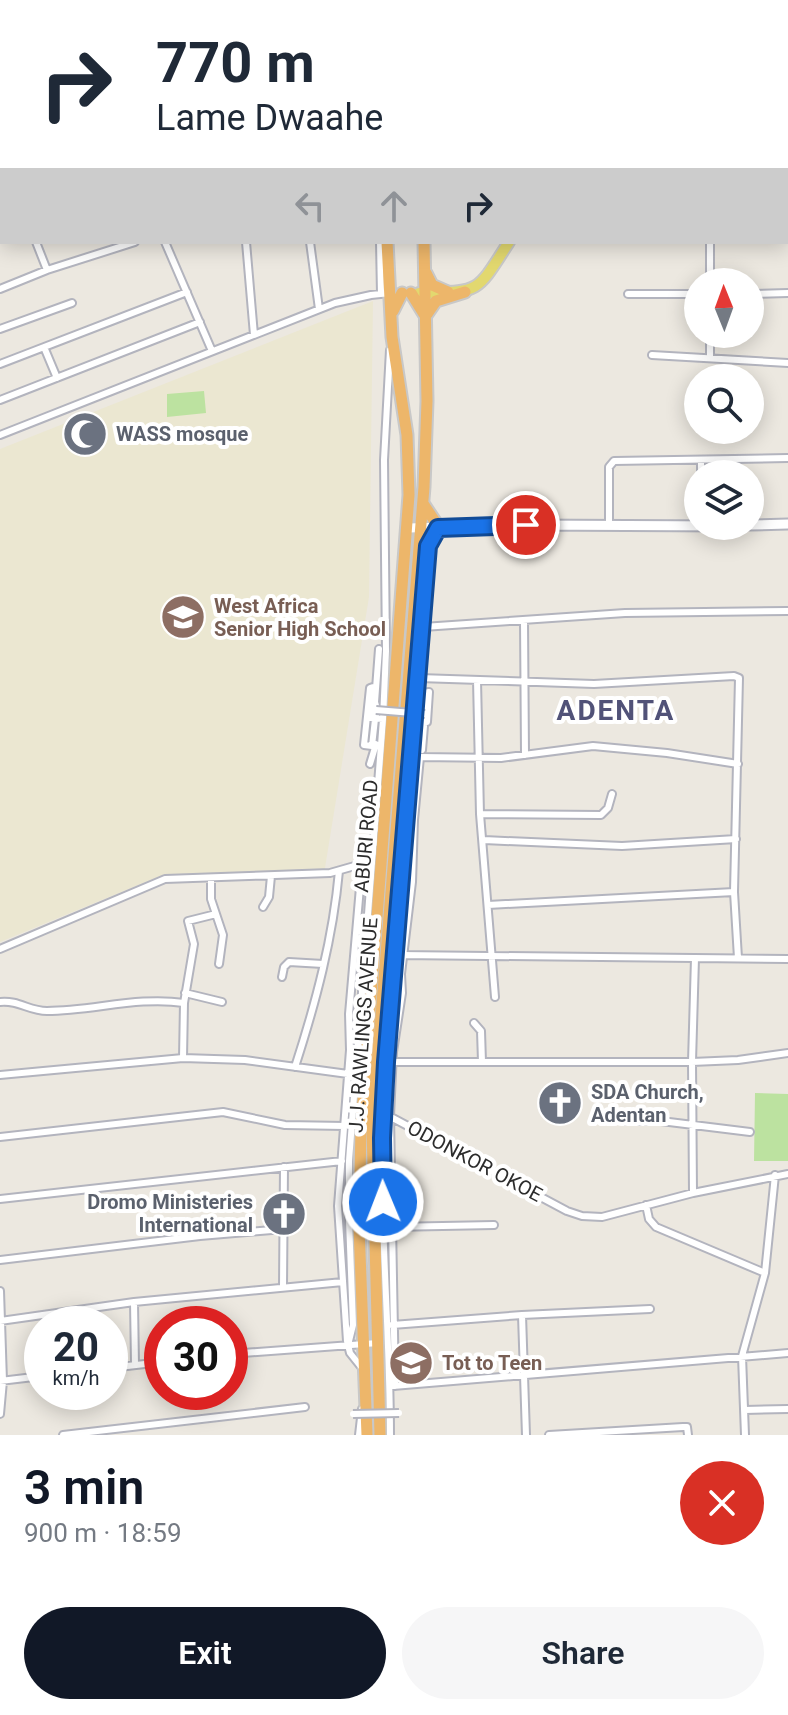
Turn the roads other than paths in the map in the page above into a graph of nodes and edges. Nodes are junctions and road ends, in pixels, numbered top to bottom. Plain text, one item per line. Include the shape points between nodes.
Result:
1 (37, 244) edge
2 (97, 244) edge
3 (128, 244) edge
4 (166, 244) edge
5 (246, 244) edge
6 (310, 244) edge
7 (381, 244) edge
8 (387, 244) edge
9 (424, 244) edge
10 (508, 244) edge
11 (710, 244) edge
12 (99, 253) junction
13 (710, 268) edge
14 (426, 269) junction
15 (47, 270) junction
16 (0, 289) edge
17 (187, 292) junction
18 (448, 292) junction
19 (465, 292) junction
20 (396, 293) junction
21 (426, 293) junction
22 (788, 293) edge
23 (628, 294) dead end
24 (684, 294) edge
25 (764, 294) edge
26 (72, 303) dead end
27 (319, 309) junction
28 (425, 318) junction
29 (200, 322) junction
30 (0, 329) edge
31 (254, 335) junction
32 (392, 337) junction
33 (44, 347) junction
34 (710, 348) edge
35 (212, 351) junction
36 (652, 355) dead end
37 (710, 357) junction
38 (788, 363) edge
39 (0, 364) edge
40 (57, 378) junction
41 (0, 400) edge
42 (0, 435) edge
43 (788, 458) edge
44 (730, 460) edge
45 (684, 461) edge
46 (423, 504) junction
47 (788, 524) edge
48 (408, 525) junction
49 (422, 525) junction
50 (764, 525) edge
51 (437, 526) junction
52 (684, 526) edge
53 (609, 527) junction
54 (788, 611) edge
55 (524, 621) junction
56 (423, 627) junction
57 (379, 649) dead end
58 (416, 651) junction
59 (419, 678) junction
60 (477, 680) junction
61 (524, 683) junction
62 (380, 719) junction
63 (415, 723) junction
64 (525, 755) junction
65 (420, 757) junction
66 (478, 757) junction
67 (412, 758) junction
68 (370, 764) dead end
69 (738, 764) junction
70 (405, 783) junction
71 (612, 794) dead end
72 (480, 814) junction
73 (736, 839) junction
74 (484, 840) junction
75 (376, 854) junction
76 (362, 864) junction
77 (339, 871) junction
78 (271, 876) junction
79 (211, 878) junction
80 (734, 892) junction
81 (488, 905) junction
82 (263, 907) dead end
83 (216, 914) junction
84 (393, 933) junction
85 (0, 949) edge
86 (491, 954) junction
87 (399, 955) junction
88 (695, 958) junction
89 (738, 958) junction
90 (788, 959) edge
91 (219, 964) dead end
92 (323, 964) junction
93 (282, 977) dead end
94 (185, 993) junction
95 (495, 997) dead end
96 (0, 1002) edge
97 (222, 1002) dead end
98 (184, 1003) junction
99 (474, 1023) dead end
100 (788, 1053) edge
101 (183, 1058) junction
102 (389, 1062) junction
103 (482, 1062) junction
104 (692, 1062) junction
105 (295, 1067) junction
106 (352, 1074) junction
107 (0, 1075) edge
108 (386, 1114) junction
109 (626, 1121) dead end
110 (342, 1126) junction
111 (352, 1126) junction
112 (692, 1126) junction
113 (750, 1132) dead end
114 (0, 1137) edge
115 (341, 1161) junction
116 (349, 1161) junction
117 (284, 1167) junction
118 (788, 1174) edge
119 (775, 1175) junction
120 (382, 1192) junction
121 (693, 1193) junction
122 (0, 1199) edge
123 (646, 1205) junction
124 (373, 1207) junction
125 (494, 1225) dead end
126 (387, 1227) junction
127 (284, 1229) junction
128 (349, 1240) junction
129 (360, 1259) junction
130 (0, 1260) edge
131 (765, 1273) junction
132 (347, 1282) junction
133 (283, 1287) junction
134 (0, 1291) edge
135 (134, 1302) junction
136 (650, 1309) dead end
137 (522, 1315) junction
138 (1, 1321) edge
139 (391, 1325) junction
140 (372, 1344) junction
141 (348, 1345) junction
142 (248, 1353) edge
143 (788, 1353) edge
144 (742, 1356) junction
145 (144, 1364) edge
146 (135, 1365) junction
147 (128, 1366) edge
148 (365, 1371) junction
149 (525, 1376) junction
150 (24, 1378) edge
151 (1, 1381) edge
152 (388, 1388) junction
153 (366, 1398) junction
154 (305, 1407) dead end
155 (788, 1409) edge
156 (745, 1410) junction
157 (399, 1413) dead end
158 (0, 1414) edge
159 (353, 1414) dead end
160 (118, 1431) edge
161 (623, 1432) edge
162 (63, 1435) edge
163 (358, 1435) edge
164 (367, 1435) edge
165 (380, 1435) edge
166 (390, 1435) edge
167 (526, 1435) edge
168 (549, 1435) edge
169 (562, 1435) edge
170 (688, 1435) edge
171 (745, 1435) edge

1 - 15 street
2 - 12 street
3 - 12 street
4 - 17 street
5 - 31 street
6 - 27 street
7 - 20 street
8 - 20 highway
9 - 14 highway
10 - 19 main road via 480,284
11 - 13 street
12 - 15 street
14 - 18 highway via 432,285
14 - 21 highway
15 - 16 street
17 - 29 street
17 - 33 street
18 - 19 main road
18 - 21 main road
19 - 28 highway via 436,301
20 - 21 main road
20 - 27 street
20 - 28 highway
20 - 32 highway, ABURI ROAD
21 - 28 highway, J.J. RAWLINGS AVENUE
22 - 25 street
23 - 24 street
26 - 30 street
27 - 31 street
28 - 46 highway, J.J. RAWLINGS AVENUE
29 - 35 street
29 - 40 street
31 - 35 street
32 - 48 highway, ABURI ROAD via 408,447
32 - 62 street via 384,460 386,651
33 - 39 street
33 - 40 street
34 - 37 street
35 - 42 street
36 - 37 street
37 - 38 street
40 - 41 street
43 - 44 street
45 - 53 street via 614,461 609,467
46 - 49 highway, J.J. RAWLINGS AVENUE
46 - 51 highway
47 - 50 street
48 - 49 street
48 - 75 highway, ABURI ROAD
49 - 51 street
49 - 58 highway, J.J. RAWLINGS AVENUE
51 - 53 street
51 - 56 street via 428,546
52 - 53 street
54 - 55 street
55 - 56 street
55 - 61 street
56 - 58 street
57 - 62 street via 375,702
58 - 59 street
58 - 70 highway, J.J. RAWLINGS AVENUE
59 - 60 street
59 - 63 street
60 - 61 street
60 - 66 street
61 - 64 street
61 - 69 street via 737,677
62 - 63 street, bridge via 371,718 373,687 364,745 372,746 374,722 376,710 425,714 424,728 423,742 422,750 419,749 420,739 421,728 422,717 424,711 424,693 429,692 427,722
62 - 68 street
62 - 75 street
63 - 67 street
64 - 66 street
64 - 69 street via 593,746
65 - 66 street
65 - 67 street
65 - 87 street via 412,882
66 - 72 street
67 - 70 street
69 - 73 street
70 - 84 highway, J.J. RAWLINGS AVENUE
71 - 72 street via 601,815
72 - 74 street
73 - 74 street via 622,846
73 - 80 street
74 - 81 street
75 - 76 street
75 - 106 street
75 - 129 highway, ABURI ROAD via 361,1127
76 - 77 street
76 - 106 street via 349,1014
77 - 78 street
77 - 92 street
78 - 79 street
78 - 82 street
79 - 83 street
79 - 85 street via 157,881
80 - 81 street
80 - 89 street
81 - 86 street
83 - 91 street via 223,935
83 - 94 street via 188,921 194,944
84 - 87 street
84 - 124 highway, J.J. RAWLINGS AVENUE via 372,1126
86 - 87 street
86 - 88 street
86 - 95 street
87 - 102 street via 402,993
88 - 89 street
88 - 104 street
89 - 90 street
92 - 93 street via 289,962
92 - 105 street
94 - 97 street
94 - 98 street
96 - 98 street via 21,1002 31,1010 46,1011 151,1000
98 - 101 street
99 - 103 street via 481,1031
100 - 104 street
101 - 105 street
101 - 107 street
102 - 103 street
102 - 108 street
103 - 104 street
104 - 112 street
105 - 106 street
106 - 110 street
106 - 111 street
108 - 120 street
108 - 123 street, ODONKOR OKOE via 567,1211 602,1217
108 - 126 street
109 - 112 street
110 - 111 street
110 - 114 street via 285,1125 223,1112
110 - 115 street
111 - 116 street
112 - 113 street
112 - 121 street
115 - 116 street
115 - 117 street
115 - 132 street via 338,1206
116 - 128 street
117 - 122 street
117 - 127 street
118 - 119 street
119 - 121 street
119 - 131 street
120 - 124 highway
120 - 126 street
121 - 123 street
123 - 131 street via 656,1227
124 - 140 highway, J.J. RAWLINGS AVENUE
125 - 126 street
126 - 139 street
127 - 130 street
127 - 133 street
128 - 129 highway
128 - 132 street
129 - 140 highway, ABURI ROAD
131 - 144 street
132 - 133 street
132 - 141 street
133 - 135 street
134 - 138 street
135 - 138 street
135 - 146 street
136 - 137 street
137 - 139 street
137 - 149 street
138 - 151 street
139 - 152 street
140 - 141 street
140 - 148 highway, ABURI ROAD
140 - 152 highway, J.J. RAWLINGS AVENUE
141 - 142 street
141 - 148 street
143 - 144 street
144 - 149 street
144 - 156 street
145 - 146 street
146 - 147 street
148 - 153 highway, ABURI ROAD
149 - 152 street
149 - 167 street
150 - 151 street
151 - 158 street
152 - 165 highway, J.J. RAWLINGS AVENUE
152 - 166 street
153 - 163 street
153 - 164 highway, ABURI ROAD
154 - 160 street
155 - 156 street
156 - 171 street
157 - 159 street, bridge
160 - 162 street
161 - 169 street
161 - 170 street via 687,1427
168 - 169 street

